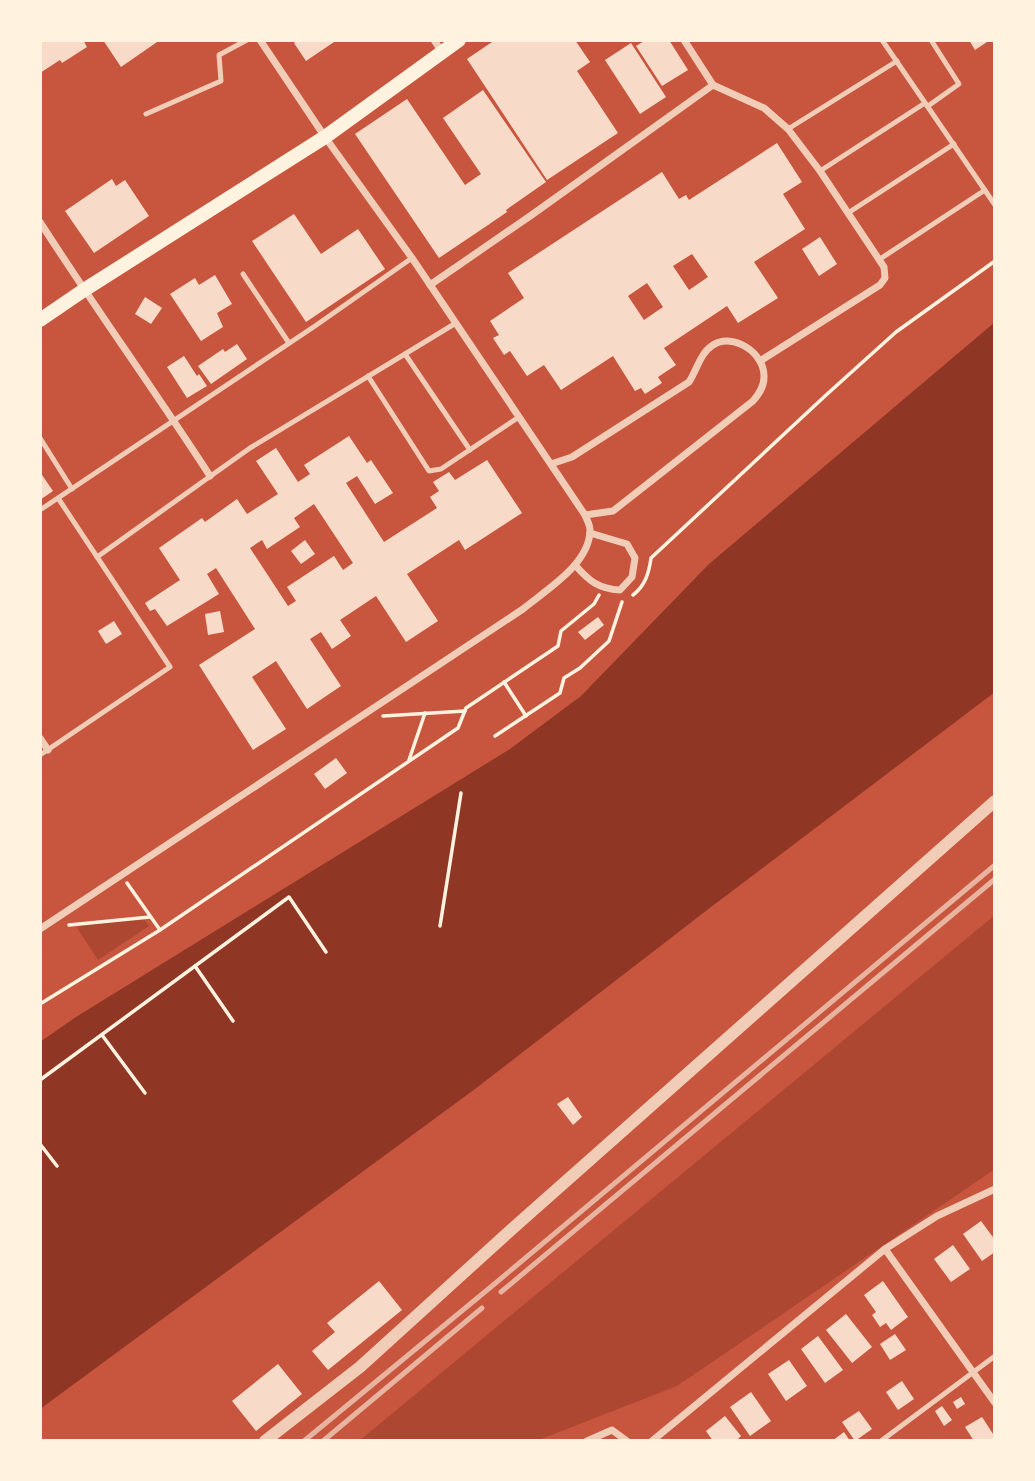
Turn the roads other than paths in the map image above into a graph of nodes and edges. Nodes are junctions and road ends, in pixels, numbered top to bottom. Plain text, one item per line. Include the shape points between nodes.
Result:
1 (247, 40) edge
2 (260, 40) edge
3 (459, 40) edge
4 (684, 40) edge
5 (882, 40) edge
6 (931, 40) edge
7 (439, 44) edge
8 (897, 61) junction
9 (713, 85) junction
10 (926, 104) junction
11 (146, 114) dead end
12 (788, 129) junction
13 (325, 137) junction
14 (954, 144) junction
15 (820, 171) junction
16 (985, 190) junction
17 (995, 205) edge
18 (848, 213) junction
19 (40, 222) edge
20 (412, 258) junction
21 (880, 259) junction
22 (243, 274) dead end
23 (430, 285) junction
24 (84, 290) junction
25 (40, 320) edge
26 (456, 323) junction
27 (289, 343) junction
28 (405, 354) junction
29 (760, 360) junction
30 (368, 376) junction
31 (519, 417) junction
32 (174, 420) junction
33 (40, 438) edge
34 (470, 450) junction
35 (551, 464) junction
36 (211, 476) junction
37 (72, 489) junction
38 (58, 498) junction
39 (40, 510) edge
40 (585, 515) junction
41 (590, 533) junction
42 (97, 557) junction
43 (576, 566) junction
44 (40, 738) edge
45 (48, 750) junction
46 (40, 755) edge
47 (995, 801) edge
48 (40, 929) edge
49 (995, 1189) edge
50 (885, 1249) junction
51 (995, 1356) edge
52 (973, 1372) junction
53 (995, 1403) edge
54 (265, 1441) edge
55 (587, 1441) edge
56 (627, 1441) edge
57 (652, 1441) edge
58 (881, 1441) edge

1 - 11 lane via 219,55 221,81
2 - 13 street
3 - 7 main road
4 - 9 street
5 - 8 lane
6 - 10 lane via 959,85
7 - 13 main road
8 - 10 lane
8 - 12 lane
9 - 12 street via 764,108
9 - 23 street
10 - 14 lane
10 - 15 lane
12 - 15 street
13 - 20 street
13 - 24 main road
14 - 16 lane
14 - 18 lane
15 - 18 street
16 - 17 lane
16 - 21 lane
18 - 21 street
19 - 24 street
20 - 23 street
20 - 27 lane
21 - 29 street via 885,278 880,285
22 - 27 lane
23 - 26 street
24 - 25 main road
24 - 32 street
26 - 28 lane
26 - 31 street
27 - 32 lane
28 - 30 lane
28 - 34 lane
29 - 35 street via 743,344 715,343 705,351 689,382 572,457
29 - 40 street via 764,375 753,401 613,511
30 - 34 lane via 429,471 441,469
30 - 36 lane
31 - 34 lane
31 - 35 street
32 - 36 street
32 - 37 lane
33 - 37 lane
35 - 40 street
36 - 42 lane
37 - 38 lane
38 - 39 lane
38 - 42 lane
40 - 41 street
41 - 43 street
41 - 43 street via 627,544 635,558 632,577 620,590 608,589 588,579
42 - 45 lane via 170,667
43 - 48 street via 523,609
44 - 45 street
45 - 46 lane
47 - 54 street via 360,1367
49 - 50 street via 937,1216
50 - 52 street
50 - 57 street
51 - 52 lane
52 - 53 street
52 - 58 lane
55 - 56 street via 612,1430

